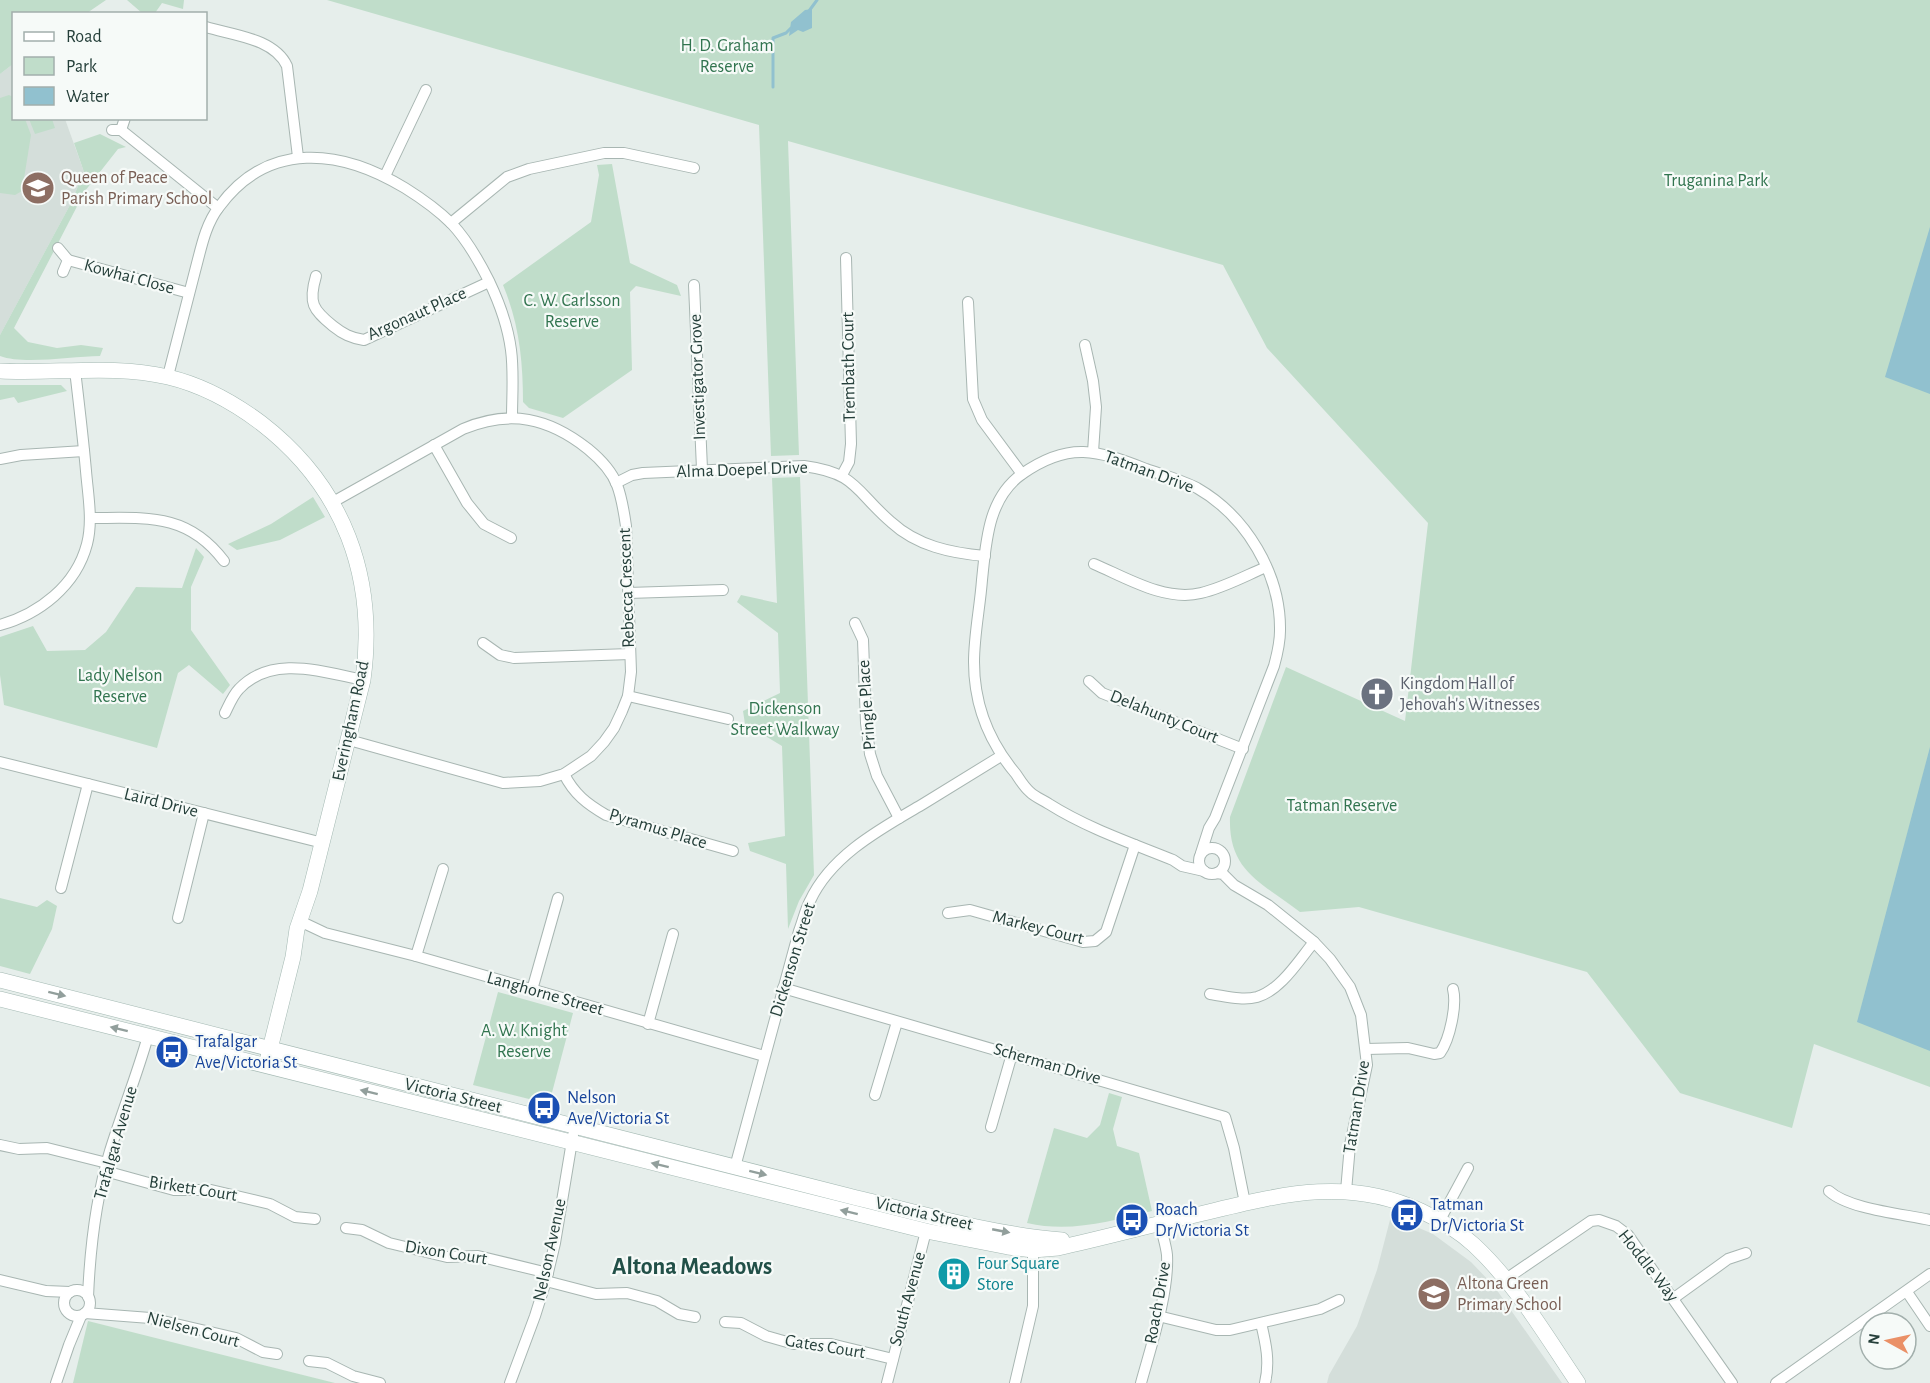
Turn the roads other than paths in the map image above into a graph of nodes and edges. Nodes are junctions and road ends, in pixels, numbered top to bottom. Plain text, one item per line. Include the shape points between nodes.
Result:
1 (207, 27) edge
2 (426, 90) dead end
3 (119, 126) edge
4 (298, 157) junction
5 (694, 168) dead end
6 (385, 176) junction
7 (218, 207) junction
8 (451, 223) junction
9 (58, 248) dead end
10 (846, 258) dead end
11 (68, 260) junction
12 (63, 272) dead end
13 (316, 276) dead end
14 (489, 282) junction
15 (694, 285) dead end
16 (189, 293) junction
17 (968, 302) dead end
18 (1085, 345) dead end
19 (75, 370) junction
20 (0, 372) edge
21 (168, 376) junction
22 (512, 418) junction
23 (434, 445) junction
24 (84, 451) junction
25 (1093, 452) junction
26 (0, 459) edge
27 (702, 469) junction
28 (1022, 474) junction
29 (842, 475) junction
30 (616, 483) junction
31 (333, 502) junction
32 (90, 518) junction
33 (511, 538) dead end
34 (985, 556) junction
35 (224, 561) dead end
36 (1094, 564) dead end
37 (1266, 567) junction
38 (723, 590) dead end
39 (628, 593) junction
40 (855, 623) dead end
41 (0, 625) edge
42 (483, 643) dead end
43 (630, 654) junction
44 (363, 680) junction
45 (1089, 681) dead end
46 (628, 696) junction
47 (225, 713) dead end
48 (728, 719) dead end
49 (349, 740) junction
50 (1243, 749) junction
51 (1001, 756) junction
52 (0, 762) edge
53 (564, 774) junction
54 (88, 784) junction
55 (204, 813) junction
56 (899, 818) junction
57 (1215, 818) junction
58 (322, 843) junction
59 (1135, 845) junction
60 (1216, 848) junction
61 (733, 851) dead end
62 (1200, 855) junction
63 (1173, 860) junction
64 (1226, 860) junction
65 (443, 869) dead end
66 (1204, 871) junction
67 (1217, 873) junction
68 (62, 888) dead end
69 (1247, 892) junction
70 (558, 898) dead end
71 (948, 913) dead end
72 (178, 918) dead end
73 (303, 927) junction
74 (673, 934) dead end
75 (1314, 942) junction
76 (416, 956) junction
77 (0, 980) edge
78 (783, 988) junction
79 (1453, 989) dead end
80 (532, 990) junction
81 (1210, 994) dead end
82 (0, 999) edge
83 (152, 1018) junction
84 (897, 1022) junction
85 (648, 1024) junction
86 (148, 1036) junction
87 (1366, 1049) junction
88 (270, 1050) junction
89 (1012, 1054) junction
90 (764, 1056) junction
91 (267, 1066) junction
92 (875, 1095) dead end
93 (575, 1126) junction
94 (991, 1127) dead end
95 (572, 1142) junction
96 (0, 1145) edge
97 (106, 1167) junction
98 (735, 1167) junction
99 (1468, 1168) dead end
100 (730, 1183) junction
101 (1346, 1191) junction
102 (1829, 1191) dead end
103 (1245, 1203) junction
104 (315, 1219) dead end
105 (1440, 1220) junction
106 (1930, 1220) edge
107 (928, 1223) junction
108 (1160, 1223) junction
109 (346, 1228) dead end
110 (1033, 1243) junction
111 (1746, 1253) dead end
112 (89, 1269) junction
113 (1930, 1274) edge
114 (547, 1277) junction
115 (1506, 1279) junction
116 (0, 1280) edge
117 (46, 1291) junction
118 (72, 1291) junction
119 (1907, 1292) junction
120 (1674, 1298) junction
121 (89, 1299) junction
122 (1339, 1300) dead end
123 (66, 1310) junction
124 (83, 1315) junction
125 (106, 1315) junction
126 (1158, 1316) junction
127 (695, 1317) dead end
128 (726, 1322) dead end
129 (1262, 1323) junction
130 (1930, 1326) edge
131 (69, 1345) junction
132 (277, 1354) dead end
133 (893, 1359) junction
134 (309, 1361) dead end
135 (516, 1371) junction
136 (56, 1383) edge
137 (380, 1383) edge
138 (510, 1383) edge
139 (518, 1383) edge
140 (887, 1383) edge
141 (1015, 1383) edge
142 (1141, 1383) edge
143 (1265, 1383) edge
144 (1578, 1383) edge
145 (1732, 1383) edge
146 (1776, 1383) edge

1 - 4 street via 261,43 283,57
2 - 6 street
3 - 7 street
4 - 6 street via 349,162
4 - 7 street via 253,174
5 - 8 street via 624,153 604,153 529,169 507,177
6 - 8 street
7 - 16 street via 204,236
8 - 14 street
9 - 11 street, Kowhai Close
10 - 29 street, Trembath Court via 851,444 849,462
11 - 12 street, Kowhai Close
11 - 16 street, Kowhai Close
13 - 14 street, Argonaut Place via 313,295 318,314 343,334 364,340
14 - 22 street via 511,350
15 - 27 street, Investigator Grove
16 - 21 street
17 - 28 street via 973,399 982,420
18 - 25 street via 1094,381
19 - 20 street, Everingham Road
19 - 21 street, Everingham Road
19 - 24 street
21 - 31 street, Everingham Road via 238,406 282,440 309,468
22 - 23 street, Rebecca Crescent via 476,424
22 - 30 street, Rebecca Crescent via 543,423 570,434 597,457
23 - 31 street, Rebecca Crescent
23 - 33 street via 478,517
24 - 26 street
24 - 32 street
25 - 28 street, Tatman Drive via 1053,457
25 - 37 street, Tatman Drive via 1116,456 1195,487 1217,501 1252,540
27 - 29 street, Alma Doepel Drive via 804,466
27 - 30 street, Alma Doepel Drive via 643,473
28 - 34 street, Tatman Drive via 1007,487 998,504 989,526
29 - 34 street, Alma Doepel Drive via 906,533 936,549
30 - 39 street, Rebecca Crescent via 626,526
31 - 44 street, Everingham Road via 354,549 362,579 366,613
32 - 35 street via 154,518 179,524 200,535
32 - 41 street via 85,551 69,581 37,610
34 - 51 street, Tatman Drive via 974,661 978,699
36 - 37 street via 1171,594 1186,595 1201,593
37 - 50 street, Tatman Drive via 1278,608 1279,643
38 - 39 street
39 - 43 street, Rebecca Crescent
40 - 56 street, Pringle Place via 863,640 870,753 876,776
42 - 43 street via 500,655 514,658
43 - 46 street, Rebecca Crescent
44 - 47 street via 308,669 278,668 253,676 237,690
44 - 49 street, Everingham Road
45 - 50 street, Delahunty Court via 1102,693
46 - 48 street
46 - 53 street, Rebecca Crescent via 604,742
49 - 53 street, Rebecca Crescent via 503,783 540,781
49 - 58 street, Everingham Road
50 - 57 street, Tatman Drive
51 - 56 street, Dickenson Street
51 - 59 street, Tatman Drive via 1030,792 1066,815
52 - 54 street, Laird Drive
53 - 61 street, Pyramus Place via 573,790 606,815
54 - 55 street, Laird Drive
54 - 68 street
55 - 58 street, Laird Drive
55 - 72 street
56 - 78 street, Dickenson Street via 856,847 820,884 810,900
57 - 60 street, Tatman Drive
57 - 62 street, Tatman Drive
58 - 73 street, Everingham Road
59 - 63 street, Tatman Drive
59 - 71 street, Markey Court via 1106,932 1095,941 1083,942 970,910
60 - 62 street
60 - 64 street
62 - 63 street, Tatman Drive via 1189,861
62 - 66 street
63 - 66 street, Tatman Drive
64 - 67 street
64 - 69 street, Tatman Drive
65 - 76 street
66 - 67 street
67 - 69 street, Tatman Drive
69 - 75 street, Tatman Drive
70 - 80 street
73 - 76 street, Langhorne Street
73 - 88 street, Everingham Road
74 - 85 street
75 - 81 street via 1284,978 1257,997 1237,999
75 - 87 street, Tatman Drive via 1350,987 1361,1015
76 - 80 street, Langhorne Street
77 -> 83 street, Victoria Street
78 - 84 street, Scherman Drive
78 - 90 street, Dickenson Street
79 - 87 street via 1455,1004 1440,1053 1408,1048
80 - 85 street, Langhorne Street
86 -> 82 street, Victoria Street
83 - 86 street, Trafalgar Avenue
83 - 88 street, Victoria Street
84 - 89 street, Scherman Drive
84 - 92 street
85 - 90 street, Langhorne Street
86 - 91 street, Victoria Street
86 - 97 street, Trafalgar Avenue
87 - 101 street, Tatman Drive via 1367,1065 1350,1145
88 - 91 street, Everingham Road
88 - 93 street, Victoria Street
89 - 94 street
89 - 103 street, Scherman Drive via 1226,1117
90 - 98 street, Dickenson Street
95 -> 91 street, Victoria Street
93 - 95 street, Nelson Avenue
93 - 98 street, Victoria Street
100 -> 95 street, Victoria Street
95 - 114 street, Nelson Avenue
96 - 97 street, Birkett Court via 47,1148
97 - 104 street, Birkett Court via 174,1190 221,1192 270,1203 295,1217
97 - 112 street, Trafalgar Avenue
98 - 100 street, Dickenson Street
98 -> 107 street, Victoria Street
99 - 105 street
107 -> 100 street, Victoria Street
101 - 103 street, Victoria Street via 1284,1194
101 - 105 street, Victoria Street via 1403,1203
102 - 106 street via 1851,1203
103 - 108 street, Victoria Street
105 - 115 street, Victoria Street via 1473,1245
107 - 110 street, Victoria Street via 980,1243
107 - 133 street, South Avenue
108 - 110 street, Victoria Street via 1058,1248
108 - 126 street, Roach Drive via 1167,1268
109 - 114 street, Dixon Court via 362,1230 389,1243 447,1257 478,1256
110 - 141 street via 1033,1306
111 - 120 street via 1728,1259
112 - 118 street, Trafalgar Avenue
112 - 121 street, Trafalgar Avenue
113 - 119 street
114 - 127 street, Dixon Court via 596,1294 627,1293 657,1301 679,1314
114 - 135 street, Nelson Avenue
115 - 120 street, Hoddle Way via 1583,1224 1599,1220 1623,1230
115 - 144 street, Victoria Street
116 - 117 street
117 - 118 street
117 - 123 street
118 - 121 street via 82,1292
118 - 123 street via 64,1299
119 - 130 street
119 - 146 street
120 - 145 street, Hoddle Way
121 - 124 street via 89,1308
121 - 125 street
122 - 129 street via 1320,1309
123 - 124 street via 74,1316
123 - 131 street
124 - 125 street, Nielsen Court
124 - 131 street
125 - 132 street, Nielsen Court via 150,1317 236,1338
126 - 129 street via 1216,1330
126 - 142 street, Roach Drive
128 - 133 street, Gates Court via 741,1323 794,1344 831,1344
129 - 143 street via 1268,1364
131 - 136 street
133 - 140 street, South Avenue
134 - 137 street
135 - 138 street, Nelson Avenue
135 - 139 street, Nelson Avenue

